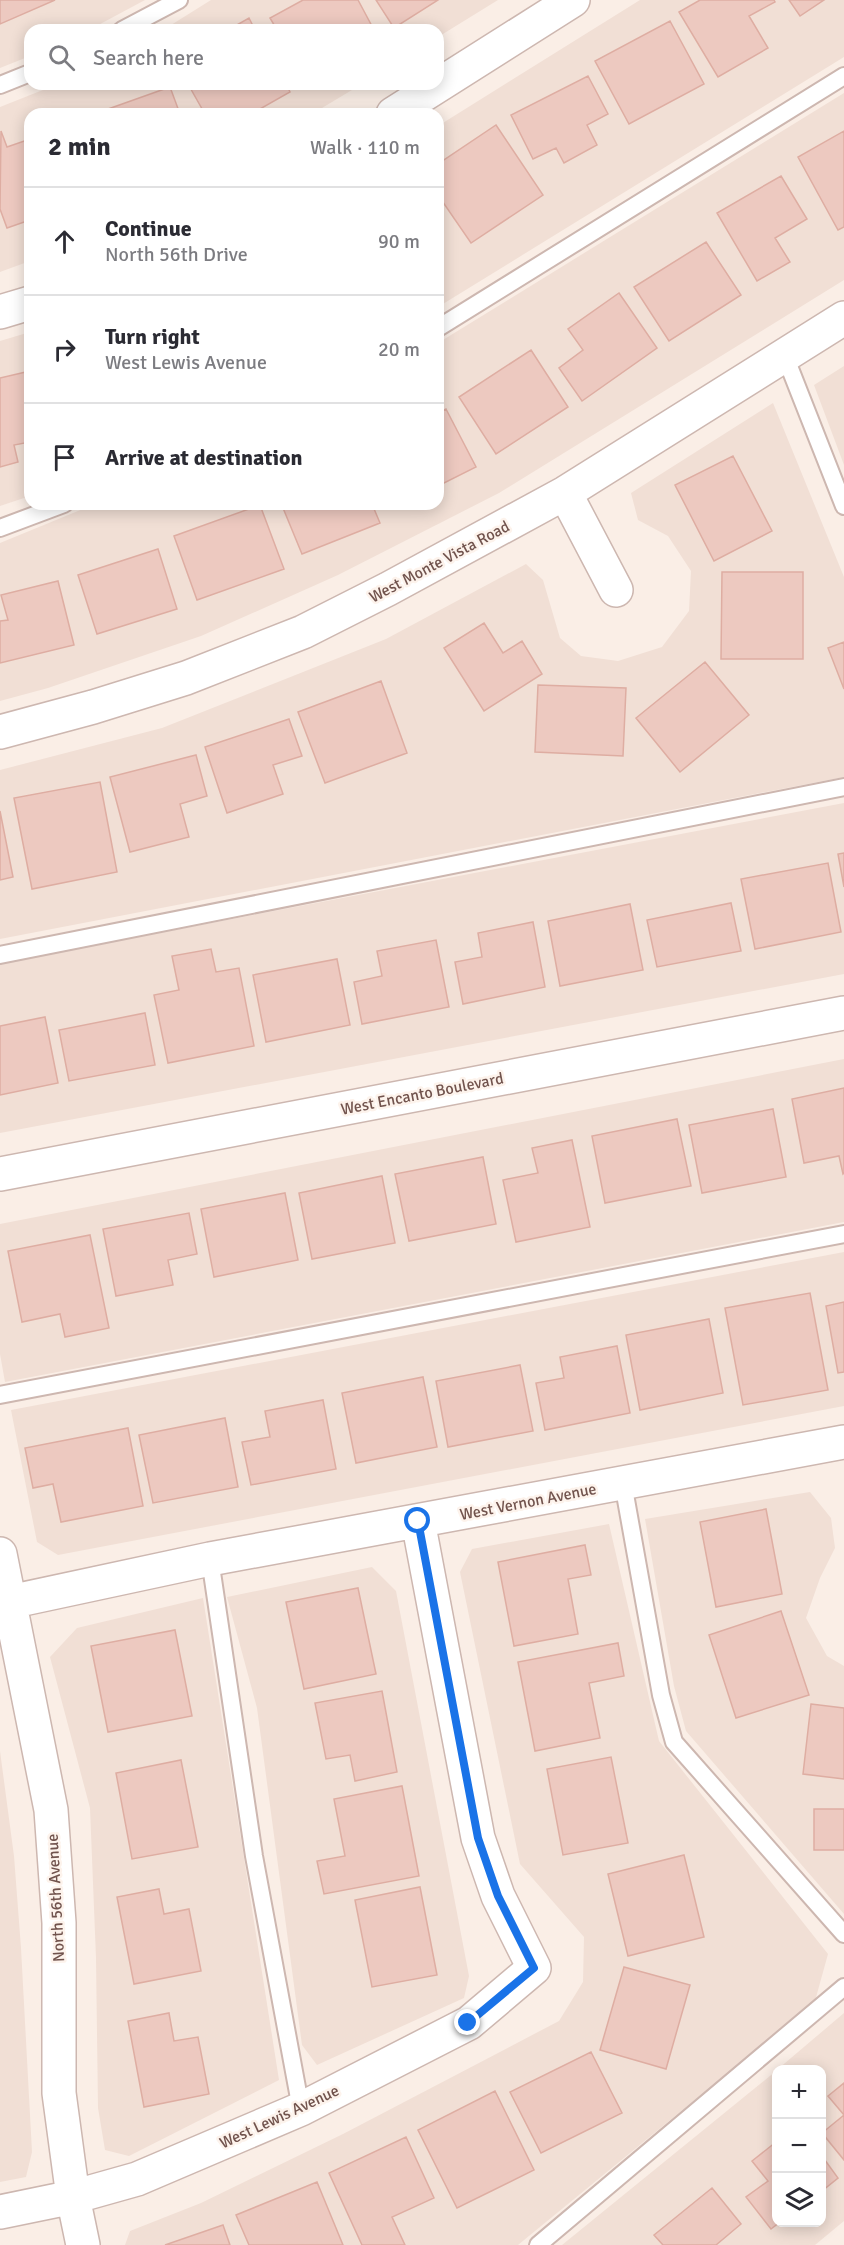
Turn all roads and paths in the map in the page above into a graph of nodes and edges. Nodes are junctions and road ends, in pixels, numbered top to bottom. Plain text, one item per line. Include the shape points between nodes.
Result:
1 (178, 0) edge
2 (573, 0) edge
3 (133, 24) edge
4 (24, 75) edge
5 (844, 76) edge
6 (444, 82) edge
7 (0, 85) edge
8 (431, 90) edge
9 (402, 108) edge
10 (24, 305) edge
11 (0, 312) edge
12 (844, 318) edge
13 (444, 324) edge
14 (785, 356) junction
15 (565, 493) junction
16 (844, 506) edge
17 (48, 510) edge
18 (0, 528) edge
19 (616, 590) dead end
20 (0, 732) edge
21 (844, 787) edge
22 (0, 955) edge
23 (844, 1013) edge
24 (0, 1174) edge
25 (844, 1234) edge
26 (0, 1395) edge
27 (844, 1442) edge
28 (623, 1483) junction
29 (418, 1521) junction
30 (0, 1554) edge
31 (210, 1559) junction
32 (5, 1603) edge
33 (844, 1934) edge
34 (844, 1987) edge
35 (301, 2109) junction
36 (73, 2197) junction
37 (0, 2212) edge
38 (83, 2245) edge
39 (538, 2245) edge

1 - 3 lane
2 - 6 street
4 - 7 lane
5 - 13 lane
8 - 9 street
10 - 11 street
12 - 14 street, West Monte Vista Road
14 - 15 street, West Monte Vista Road
14 - 16 lane
15 - 19 street
15 - 20 street, West Monte Vista Road via 303,632 186,678
17 - 18 lane
21 - 22 lane
23 - 24 street, West Encanto Boulevard
25 - 26 lane
27 - 28 street, West Vernon Avenue
28 - 29 street, West Vernon Avenue
28 - 33 lane via 674,1742
29 - 31 street, West Vernon Avenue
29 - 35 street, West Lewis Avenue via 478,1838 498,1896 534,1968 468,2023
30 - 32 street, North 56th Avenue
31 - 32 street, West Vernon Avenue
31 - 35 lane via 254,1856
32 - 36 street, North 56th Avenue via 51,1810 59,1923 58,2093
34 - 39 lane
35 - 36 street, West Lewis Avenue via 137,2179
36 - 37 street, West Lewis Avenue
36 - 38 street, North 56th Avenue

